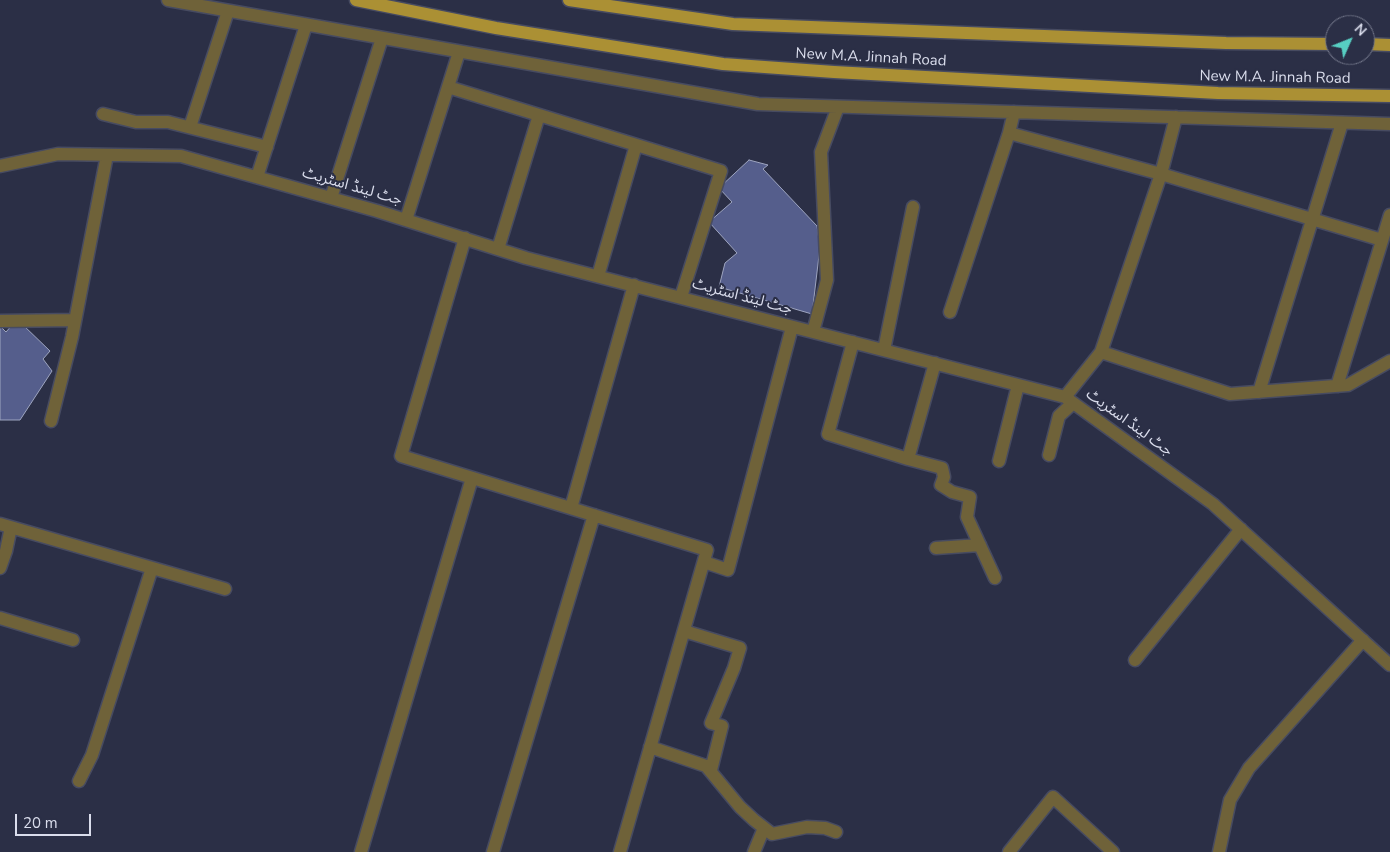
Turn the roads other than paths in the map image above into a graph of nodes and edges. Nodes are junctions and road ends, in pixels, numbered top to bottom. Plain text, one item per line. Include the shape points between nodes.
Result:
1 (168, 0) edge
2 (356, 0) edge
3 (569, 0) edge
4 (228, 11) junction
5 (306, 25) junction
6 (382, 38) junction
7 (1325, 44) edge
8 (1375, 44) edge
9 (1390, 45) edge
10 (459, 52) junction
11 (448, 87) junction
12 (1390, 96) edge
13 (838, 107) junction
14 (1014, 112) junction
15 (104, 114) dead end
16 (539, 115) junction
17 (1176, 117) junction
18 (1342, 123) junction
19 (1390, 124) edge
20 (190, 127) junction
21 (1009, 134) junction
22 (636, 145) junction
23 (267, 146) junction
24 (107, 155) junction
25 (0, 166) edge
26 (1161, 174) junction
27 (257, 178) junction
28 (331, 198) junction
29 (913, 207) dead end
30 (1390, 215) edge
31 (1312, 219) junction
32 (406, 220) junction
33 (465, 238) junction
34 (1382, 240) junction
35 (498, 249) junction
36 (598, 276) junction
37 (634, 285) junction
38 (681, 298) junction
39 (950, 312) dead end
40 (75, 320) junction
41 (0, 321) edge
42 (792, 327) junction
43 (813, 332) junction
44 (853, 342) junction
45 (884, 350) junction
46 (1101, 352) junction
47 (1390, 361) edge
48 (935, 363) junction
49 (1018, 385) junction
50 (1338, 386) junction
51 (1259, 392) junction
52 (1069, 400) junction
53 (51, 421) dead end
54 (1049, 455) dead end
55 (908, 459) junction
56 (999, 461) dead end
57 (472, 478) junction
58 (571, 508) junction
59 (594, 515) junction
60 (6, 526) edge
61 (1241, 529) junction
62 (980, 545) junction
63 (936, 548) dead end
64 (704, 562) junction
65 (0, 568) edge
66 (152, 568) junction
67 (994, 578) dead end
68 (225, 589) dead end
69 (0, 618) edge
70 (684, 631) junction
71 (73, 640) dead end
72 (1363, 640) junction
73 (1135, 660) dead end
74 (1390, 665) edge
75 (650, 747) junction
76 (710, 770) junction
77 (79, 781) dead end
78 (764, 828) junction
79 (836, 832) dead end
80 (361, 852) edge
81 (493, 852) edge
82 (620, 852) edge
83 (754, 852) edge
84 (1008, 852) edge
85 (1113, 852) edge
86 (1219, 852) edge

1 - 4 street
2 - 12 main road, New M.A. Jinnah Road via 496,28 723,64 1218,93
3 - 7 main road, New M.A. Jinnah Road via 733,24
4 - 5 street
4 - 20 street
5 - 6 street
5 - 23 street
6 - 10 street
6 - 28 street
8 - 9 main road
10 - 11 street
10 - 13 street via 758,104
11 - 16 street
11 - 32 street
13 - 14 street
13 - 43 street via 821,152 828,280
14 - 17 street
14 - 21 street
15 - 20 street via 136,122 168,122
16 - 22 street
16 - 35 street
17 - 18 street
17 - 26 street
18 - 19 street
18 - 31 street
20 - 23 street
21 - 26 street
21 - 39 street
22 - 36 street
22 - 38 street via 721,171
23 - 27 street
24 - 25 street, جٹ لینڈ اسٹریٹ via 58,154
24 - 27 street, جٹ لینڈ اسٹریٹ via 181,156
24 - 40 street
26 - 31 street
26 - 46 street
27 - 28 street, جٹ لینڈ اسٹریٹ
28 - 32 street, جٹ لینڈ اسٹریٹ
29 - 45 street
30 - 34 street
31 - 34 street
31 - 51 street
32 - 33 street, جٹ لینڈ اسٹریٹ
33 - 35 street, جٹ لینڈ اسٹریٹ
33 - 57 street via 401,456
34 - 50 street
35 - 36 street, جٹ لینڈ اسٹریٹ
36 - 37 street, جٹ لینڈ اسٹریٹ
37 - 38 street, جٹ لینڈ اسٹریٹ
37 - 58 street
38 - 42 street, جٹ لینڈ اسٹریٹ
40 - 41 street
40 - 53 street
42 - 43 street, جٹ لینڈ اسٹریٹ
42 - 64 street via 728,570
43 - 44 street, جٹ لینڈ اسٹریٹ
44 - 45 street, جٹ لینڈ اسٹریٹ
44 - 55 street via 828,434
45 - 48 street, جٹ لینڈ اسٹریٹ
46 - 51 street via 1230,394
46 - 52 street
47 - 50 street via 1348,385
48 - 49 street, جٹ لینڈ اسٹریٹ
48 - 55 street
49 - 52 street, جٹ لینڈ اسٹریٹ
49 - 56 street
50 - 51 street
52 - 54 street via 1059,416
52 - 61 street, جٹ لینڈ اسٹریٹ via 1213,504
55 - 62 street via 942,468 944,477 941,485 970,497 967,517
57 - 58 street
57 - 80 street
58 - 59 street
59 - 64 street via 707,550
59 - 81 street
60 - 65 street via 6,551
60 - 66 street
61 - 72 street, جٹ لینڈ اسٹریٹ
61 - 73 street
62 - 63 street
62 - 67 street
64 - 70 street
66 - 68 street
66 - 77 street via 92,754
69 - 71 street
70 - 75 street
70 - 76 street via 740,648 711,723 722,726
72 - 74 street, جٹ لینڈ اسٹریٹ
72 - 86 street via 1249,768 1230,800
75 - 76 street via 694,760
75 - 82 street
76 - 78 street via 740,807
78 - 79 street via 772,834 808,827
78 - 83 street
84 - 85 street via 1053,797

